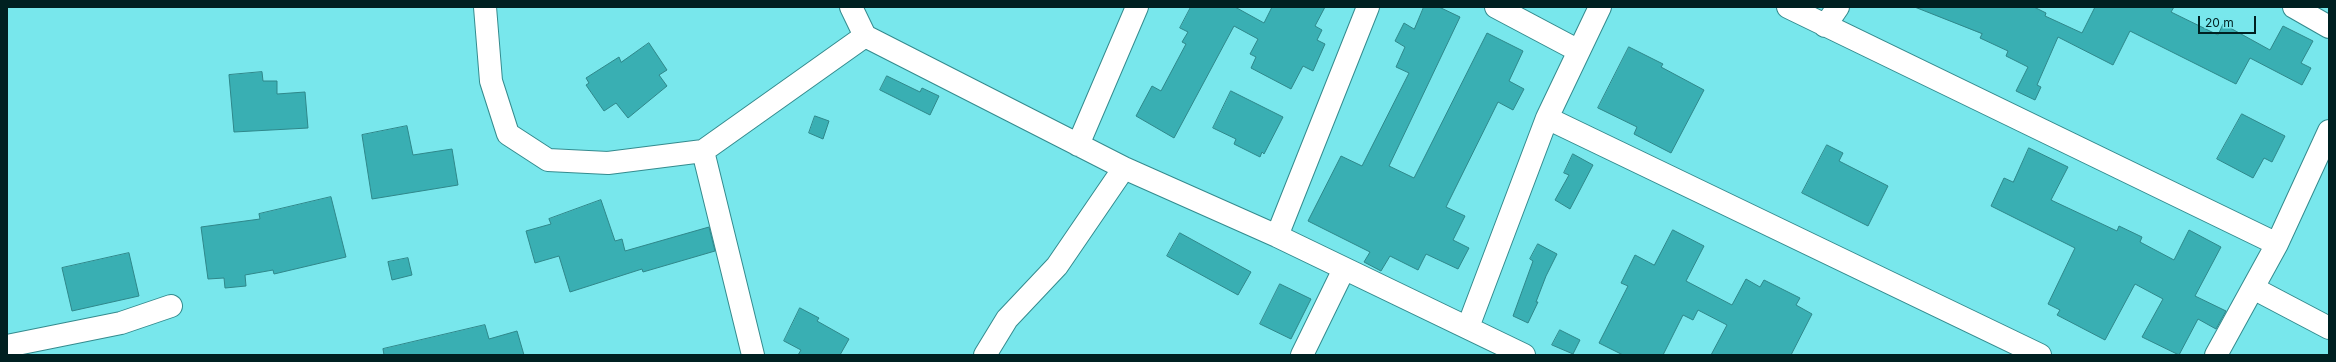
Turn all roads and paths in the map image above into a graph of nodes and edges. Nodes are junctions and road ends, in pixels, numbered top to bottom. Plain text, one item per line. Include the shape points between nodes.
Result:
1 (484, 7) edge
2 (851, 7) edge
3 (1137, 7) edge
4 (1368, 7) edge
5 (1496, 7) edge
6 (1600, 7) edge
7 (1788, 7) edge
8 (1838, 7) edge
9 (2294, 7) edge
10 (1826, 26) junction
11 (2329, 27) edge
12 (865, 36) junction
13 (1579, 51) junction
14 (1547, 118) junction
15 (2329, 131) edge
16 (1078, 145) junction
17 (703, 151) junction
18 (1124, 168) junction
19 (1277, 236) junction
20 (2277, 244) junction
21 (1344, 268) junction
22 (2253, 288) junction
23 (171, 306) dead end
24 (1468, 327) junction
25 (2329, 328) edge
26 (7, 346) edge
27 (753, 355) edge
28 (985, 355) edge
29 (1302, 355) edge
30 (1524, 355) edge
31 (2040, 355) edge
32 (2216, 355) edge

1 - 17 street via 491,81 508,134 548,160 608,163
2 - 12 street
3 - 16 street
4 - 19 street
5 - 13 street
6 - 13 street
7 - 10 street
8 - 10 street
9 - 11 street
10 - 20 street
12 - 16 street
12 - 17 street
13 - 14 street
14 - 24 street
14 - 31 street
15 - 20 street
16 - 18 street
17 - 27 street
18 - 19 street
18 - 28 street via 1057,266 1007,319
19 - 21 street
20 - 22 street
21 - 24 street
21 - 29 street
22 - 25 street
22 - 32 street
23 - 26 street via 122,323
24 - 30 street

